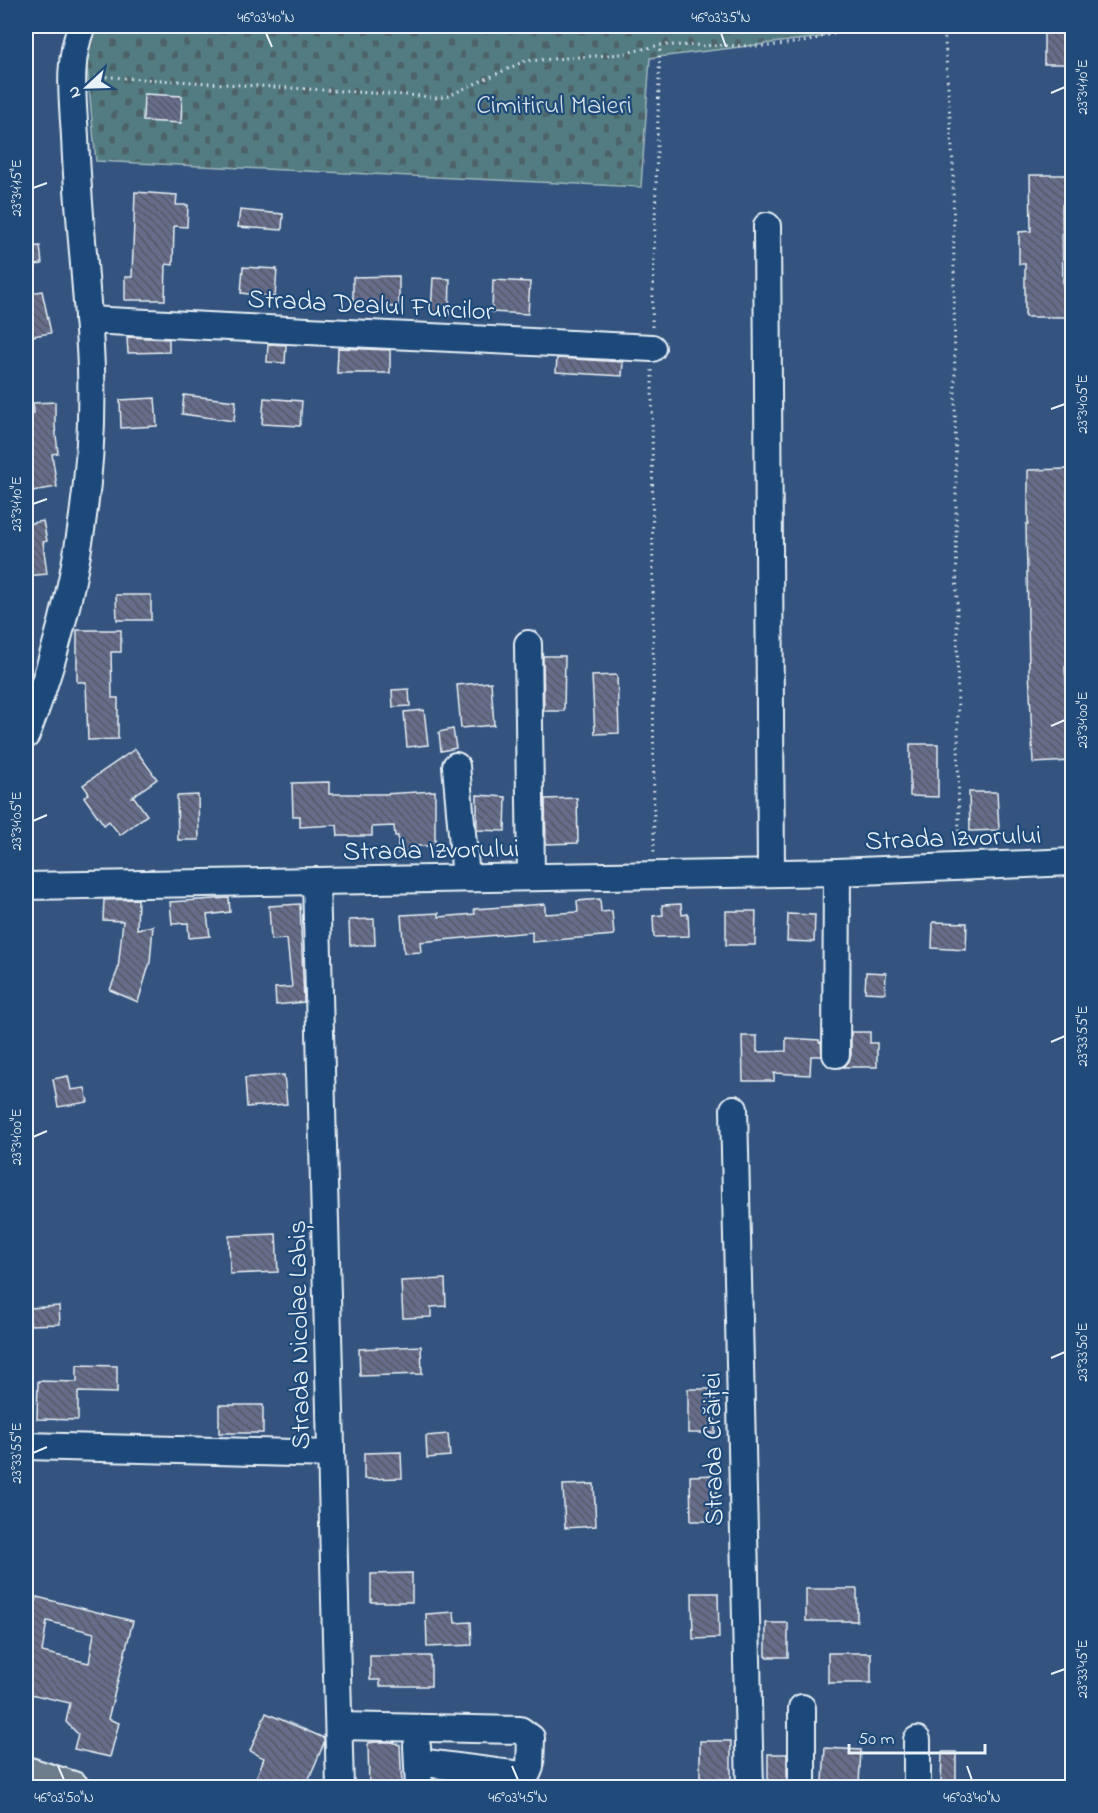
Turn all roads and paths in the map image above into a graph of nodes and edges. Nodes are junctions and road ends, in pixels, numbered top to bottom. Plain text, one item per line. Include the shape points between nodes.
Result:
1 (82, 26) edge
2 (842, 26) edge
3 (944, 26) edge
4 (660, 45) junction
5 (72, 75) junction
6 (767, 226) dead end
7 (88, 320) junction
8 (652, 348) junction
9 (528, 644) dead end
10 (26, 735) edge
11 (456, 766) dead end
12 (1072, 862) edge
13 (959, 867) junction
14 (837, 872) junction
15 (771, 873) junction
16 (654, 875) junction
17 (531, 877) junction
18 (466, 878) junction
19 (316, 880) junction
20 (26, 886) edge
21 (836, 1054) dead end
22 (734, 1109) dead end
23 (26, 1446) edge
24 (331, 1454) junction
25 (802, 1708) dead end
26 (339, 1726) junction
27 (416, 1728) junction
28 (917, 1740) dead end
29 (418, 1762) junction
30 (26, 1773) edge
31 (73, 1788) edge
32 (340, 1788) edge
33 (419, 1788) edge
34 (750, 1788) edge
35 (802, 1788) edge
36 (917, 1788) edge

1 - 5 street
2 - 4 path via 837,32 794,44
3 - 13 path via 953,164
4 - 5 path via 622,54 525,61 437,98
4 - 8 path
5 - 7 street
6 - 15 street
7 - 8 street, Strada Dealul Furcilor
7 - 10 street via 90,446 85,504 73,578 55,651
8 - 16 path
9 - 17 street
11 - 18 street
12 - 13 street, Strada Izvorului
13 - 14 street, Strada Izvorului
14 - 15 street, Strada Izvorului
14 - 21 street, Strada Izvorului
15 - 16 street, Strada Izvorului
16 - 17 street, Strada Izvorului
17 - 18 street, Strada Izvorului
18 - 19 street, Strada Izvorului
19 - 20 street, Strada Izvorului
19 - 24 street, Strada Nicolae Labiș
22 - 34 street, Strada Crăiței
23 - 24 street
24 - 26 street, Strada Nicolae Labiș
25 - 35 street
26 - 27 street
26 - 32 street, Strada Nicolae Labiș
27 - 29 street
27 - 29 street via 520,1730 531,1738 530,1767 521,1775
28 - 36 street
29 - 33 street
30 - 31 main road

